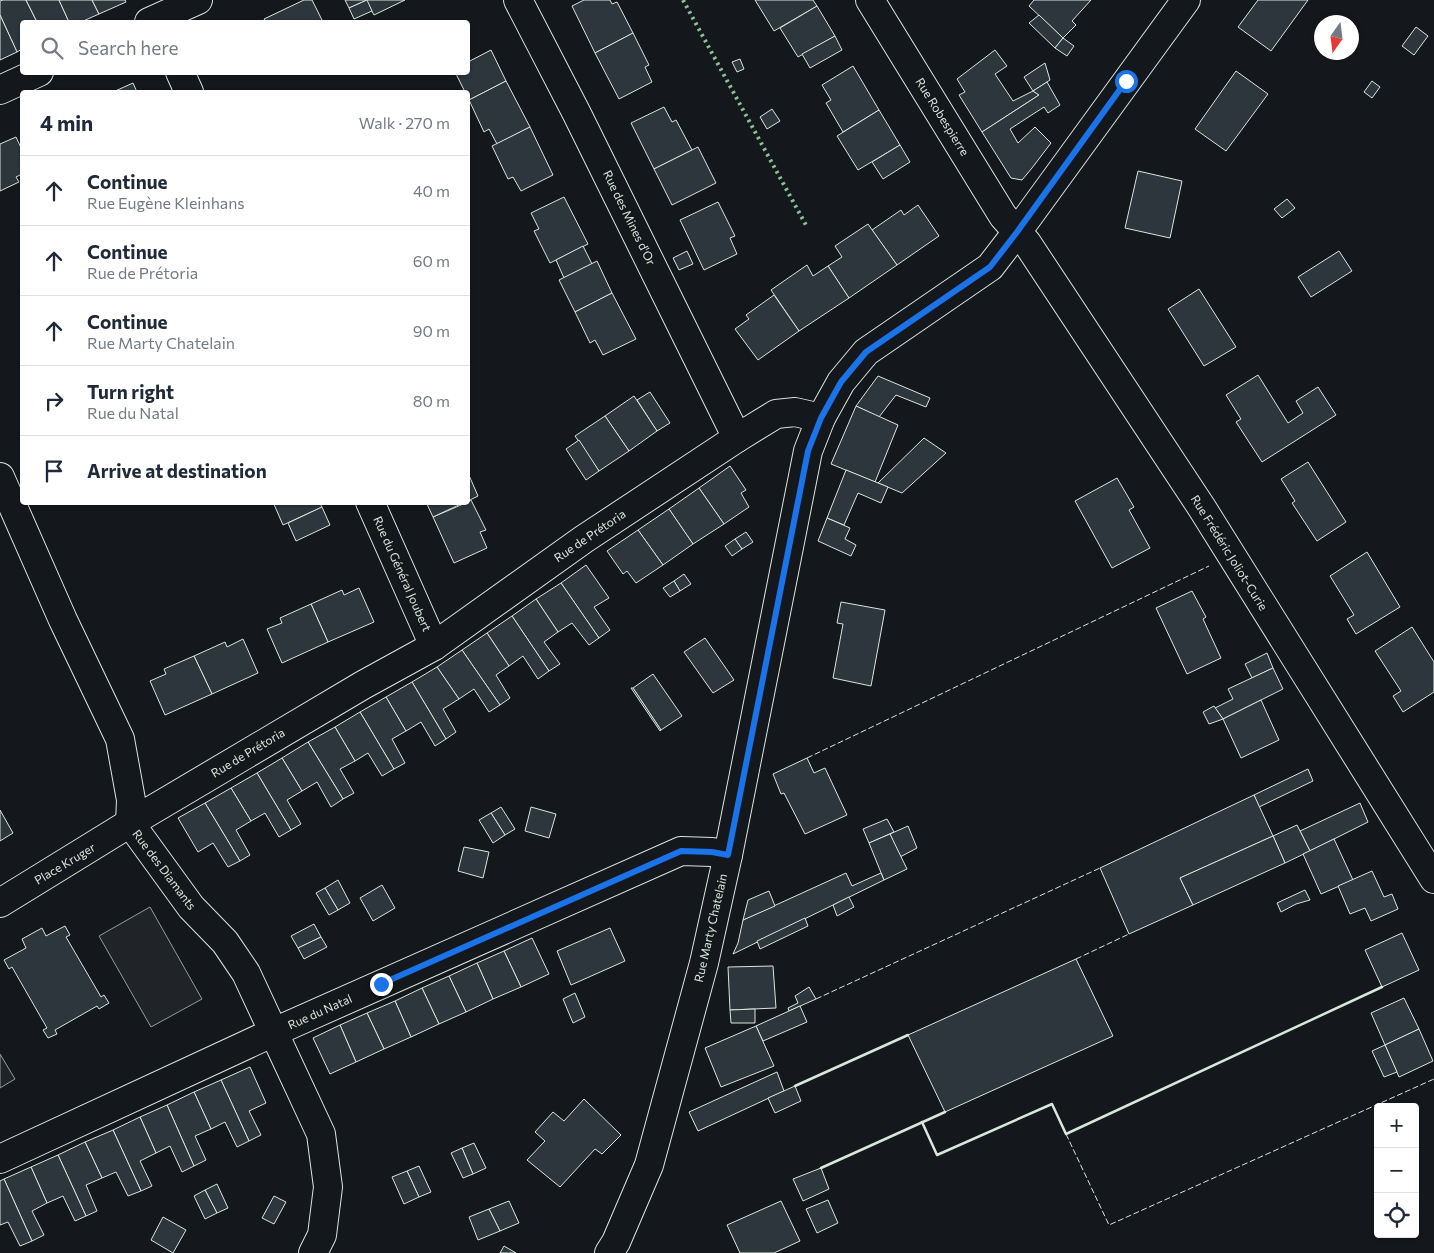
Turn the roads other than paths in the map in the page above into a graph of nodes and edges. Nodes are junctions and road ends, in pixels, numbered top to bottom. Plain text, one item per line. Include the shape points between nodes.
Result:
1 (198, 0) edge
2 (518, 0) edge
3 (870, 0) edge
4 (1186, 0) edge
5 (158, 20) edge
6 (32, 75) edge
7 (181, 75) edge
8 (0, 90) edge
9 (188, 90) edge
10 (1017, 232) junction
11 (821, 418) junction
12 (737, 438) junction
13 (0, 477) edge
14 (371, 505) edge
15 (9, 519) edge
16 (434, 646) junction
17 (130, 823) junction
18 (728, 855) junction
19 (1434, 878) edge
20 (0, 904) edge
21 (274, 1032) junction
22 (0, 1159) edge
23 (313, 1253) edge
24 (609, 1253) edge

1 - 5 street
2 - 12 street, Rue des Mines d'Or
3 - 10 street, Rue Robespierre via 1003,216
4 - 10 street
6 - 8 street
7 - 9 street
10 - 11 street via 990,267 866,352 841,382
10 - 19 street, Rue Frédéric Joliot-Curie via 1202,508
11 - 12 street, Rue de Prétoria via 795,412 776,414
11 - 18 street, Rue Marty Chatelain via 808,451
12 - 16 street, Rue de Prétoria via 584,539
13 - 15 street, Rue des Diamants
14 - 16 street, Rue du Général Joubert
15 - 17 street, Rue des Diamants via 64,620 120,739 131,800
16 - 17 street, Rue de Prétoria
17 - 20 street, Place Kruger
17 - 21 street, Rue des Diamants via 191,907 225,942 246,973
18 - 21 street, Rue du Natal via 681,851
18 - 24 street, Rue Marty Chatelain via 704,963 649,1165
21 - 22 street, Rue du Natal
21 - 23 street, Rue des Diamants via 321,1134 328,1187 322,1235

